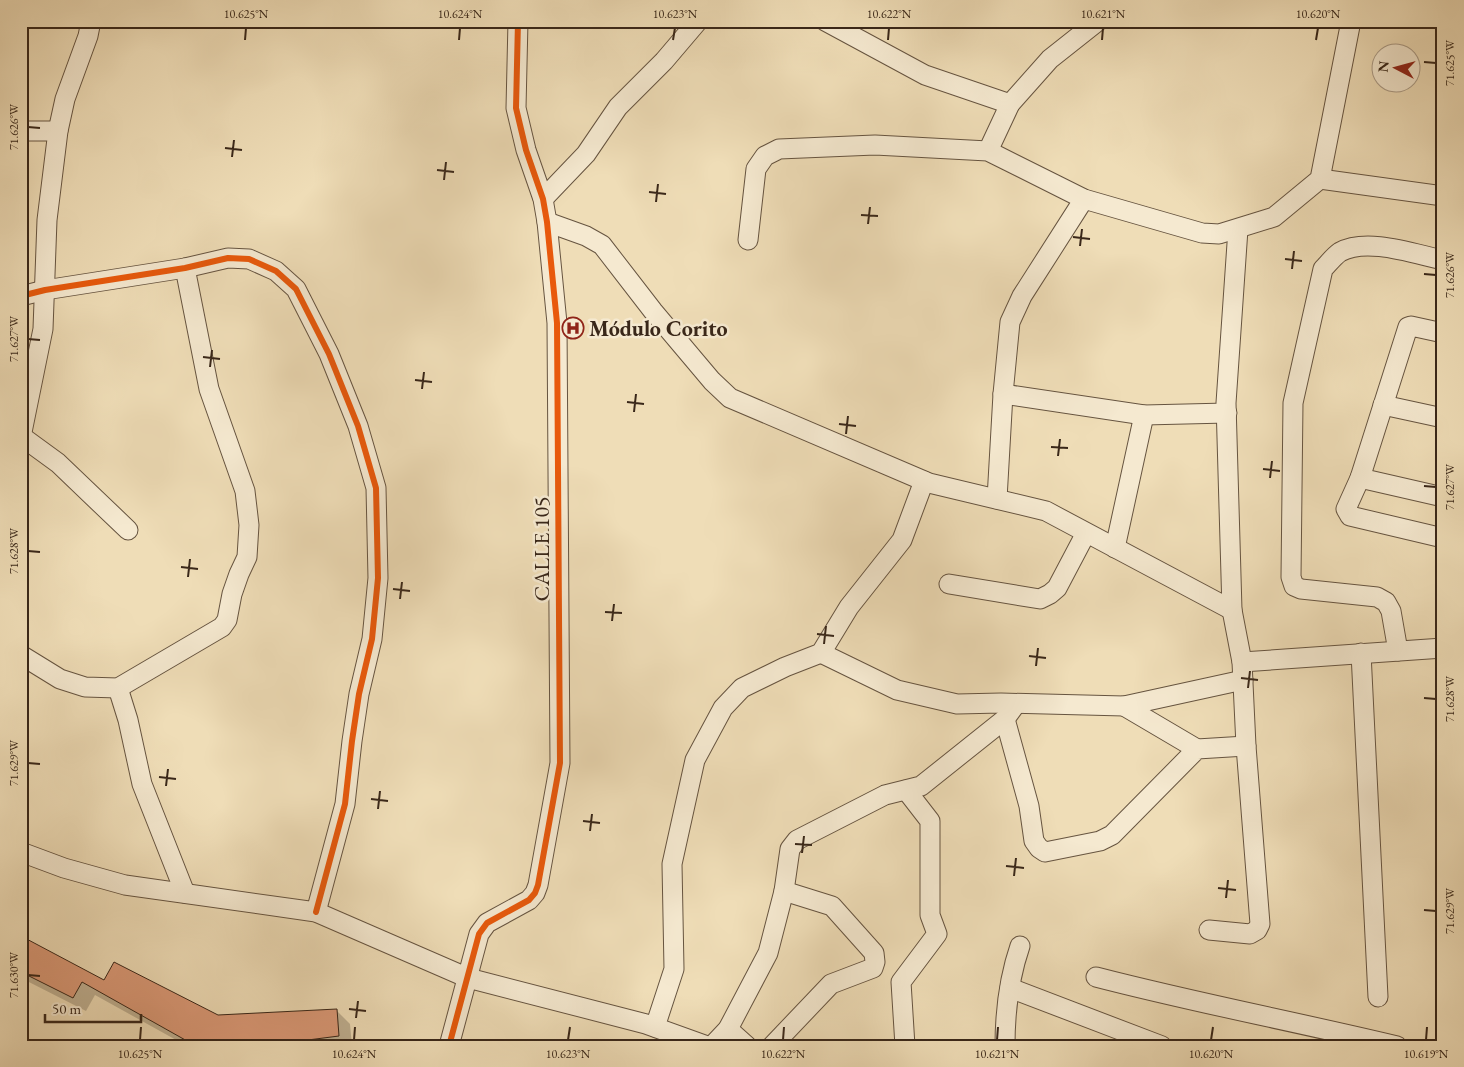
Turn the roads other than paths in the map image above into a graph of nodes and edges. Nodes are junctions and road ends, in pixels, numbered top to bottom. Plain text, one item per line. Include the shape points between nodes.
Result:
1 (91, 21) edge
2 (518, 21) edge
3 (698, 21) edge
4 (825, 21) edge
5 (1098, 21) edge
6 (1350, 21) edge
7 (1010, 104) junction
8 (21, 131) edge
9 (58, 131) junction
10 (988, 151) junction
11 (1320, 179) junction
12 (1443, 196) edge
13 (543, 199) junction
14 (1084, 200) junction
15 (547, 222) junction
16 (1238, 229) junction
17 (748, 240) dead end
18 (1443, 260) edge
19 (185, 268) junction
20 (44, 290) junction
21 (21, 296) edge
22 (1443, 333) edge
23 (1003, 394) junction
24 (1383, 405) junction
25 (1227, 413) junction
26 (1144, 415) junction
27 (1443, 418) edge
28 (21, 437) edge
29 (1360, 478) junction
30 (924, 481) junction
31 (1443, 497) edge
32 (997, 499) junction
33 (128, 530) dead end
34 (1086, 533) junction
35 (1443, 538) edge
36 (1115, 548) junction
37 (949, 584) dead end
38 (1232, 610) junction
39 (1443, 648) edge
40 (1398, 651) junction
41 (821, 653) junction
42 (1361, 653) junction
43 (21, 655) edge
44 (1243, 671) junction
45 (118, 688) junction
46 (1016, 704) junction
47 (1124, 706) junction
48 (1005, 719) junction
49 (1246, 746) junction
50 (1197, 749) junction
51 (906, 790) junction
52 (21, 852) edge
53 (784, 891) junction
54 (185, 894) junction
55 (316, 912) junction
56 (1209, 930) dead end
57 (1020, 946) dead end
58 (873, 968) junction
59 (1096, 977) dead end
60 (468, 978) junction
61 (902, 982) junction
62 (1010, 988) junction
63 (1378, 997) dead end
64 (655, 1028) junction
65 (728, 1029) junction
66 (1323, 1038) edge
67 (448, 1046) edge
68 (707, 1046) edge
69 (712, 1046) edge
70 (747, 1046) edge
71 (772, 1046) edge
72 (905, 1046) edge
73 (1005, 1046) edge
74 (1162, 1046) edge
75 (1397, 1046) edge

1 - 9 street via 64,100
2 - 13 street, CALLE 105 via 516,108
3 - 13 street via 618,107 586,154
4 - 7 street via 925,75
5 - 7 street via 1050,59
6 - 11 street
7 - 10 street
8 - 9 street
9 - 20 street via 47,220
10 - 14 street
10 - 17 street via 876,145 779,149 766,156 756,169
11 - 12 street
11 - 16 street via 1274,217
13 - 15 street, CALLE 105
14 - 16 street via 1202,233 1219,234
14 - 23 street via 1022,296 1010,322
15 - 30 street via 602,245 653,311 730,398
15 - 60 street, CALLE 105 via 557,323 560,763 535,893 529,900 487,924 479,934
16 - 25 street
18 - 40 street via 1376,246 1358,246 1339,252 1323,269 1293,403 1291,577 1294,586 1377,597 1386,602 1391,611
19 - 20 street
19 - 45 street via 209,389 245,491 249,525 247,557 222,627
19 - 55 street via 228,258 249,259 276,271 296,289 344,390 376,488 378,578 372,638 359,694 345,804
20 - 21 street
20 - 28 street via 43,328
22 - 24 street via 1408,327
23 - 26 street
23 - 32 street
24 - 27 street
24 - 29 street
25 - 26 street
25 - 38 street
26 - 36 street
28 - 33 street via 58,463
29 - 31 street
29 - 35 street via 1346,509 1350,516
30 - 32 street
30 - 41 street via 902,540 849,608
32 - 34 street via 1046,511
34 - 36 street
34 - 37 street via 1057,588 1040,599
36 - 38 street
38 - 44 street
39 - 40 street
40 - 42 street
41 - 46 street via 897,690 957,704
41 - 64 street via 742,688 723,708 696,760 672,864 674,969
42 - 44 street
42 - 63 street
43 - 45 street via 60,679 85,687
44 - 47 street
44 - 49 street
45 - 54 street via 142,784
46 - 47 street
46 - 48 street
47 - 50 street
48 - 50 street via 1029,806 1034,841 1046,852 1100,841 1112,835
48 - 51 street via 921,786
49 - 50 street
49 - 56 street via 1260,924 1250,934
51 - 53 street via 885,796 797,840 790,848
51 - 61 street via 930,821 930,915 937,934
52 - 54 street via 125,885
53 - 58 street via 832,906 874,953
53 - 65 street via 768,953
54 - 55 street
55 - 60 street
57 - 62 street
58 - 61 street
58 - 71 street via 831,984
59 - 66 street
60 - 64 street
60 - 67 street, CALLE 105
61 - 72 street
62 - 73 street
62 - 74 street
64 - 68 street
65 - 69 street
65 - 70 street
66 - 75 street

